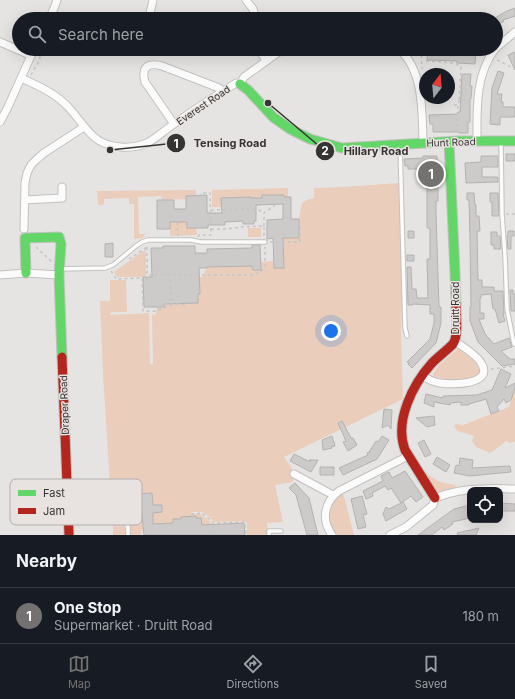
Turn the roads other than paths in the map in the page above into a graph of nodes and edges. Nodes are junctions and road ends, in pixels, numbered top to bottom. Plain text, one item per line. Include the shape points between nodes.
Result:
1 (57, 0) edge
2 (152, 0) edge
3 (246, 0) edge
4 (52, 12) edge
5 (150, 12) edge
6 (254, 12) edge
7 (515, 32) edge
8 (0, 42) edge
9 (503, 43) edge
10 (12, 46) edge
11 (30, 56) edge
12 (263, 56) edge
13 (272, 56) edge
14 (405, 56) edge
15 (490, 56) edge
16 (265, 61) junction
17 (21, 78) junction
18 (240, 84) junction
19 (222, 92) junction
20 (0, 122) edge
21 (174, 124) junction
22 (84, 126) junction
23 (477, 140) junction
24 (453, 141) junction
25 (501, 141) junction
26 (515, 141) edge
27 (423, 143) junction
28 (400, 144) junction
29 (62, 187) dead end
30 (25, 200) junction
31 (26, 234) junction
32 (265, 242) road end
33 (59, 269) junction
34 (26, 273) junction
35 (0, 275) edge
36 (406, 336) dead end
37 (455, 341) junction
38 (514, 344) dead end
39 (422, 376) junction
40 (408, 456) junction
41 (294, 474) dead end
42 (67, 479) edge
43 (515, 489) edge
44 (333, 496) junction
45 (435, 498) junction
46 (69, 525) edge
47 (127, 525) edge
48 (281, 531) dead end
49 (69, 535) edge
50 (128, 535) edge
51 (269, 535) edge
52 (332, 535) edge
53 (390, 535) edge

1 - 4 street
2 - 5 street
3 - 6 street
7 - 9 street
8 - 10 street
11 - 17 street
12 - 16 street
13 - 16 street, Everest Road
14 - 27 street via 414,71 422,106
15 - 23 street via 480,83
16 - 18 street, Everest Road via 244,77
17 - 20 street
17 - 22 street, Everest Road via 60,99
18 - 19 street, Everest Road via 236,83
18 - 28 street, Hunt Road via 273,117 310,139 342,148
19 - 21 street, Everest Road
19 - 21 street via 219,88 162,66 148,65 143,75 145,82
21 - 22 street, Everest Road via 149,142 130,147 112,146 102,142
22 - 30 street via 31,165 25,183
23 - 24 street, Hunt Road
23 - 25 street, Hunt Road
24 - 27 street, Hunt Road
24 - 37 street, Druitt Road
25 - 26 street, Hunt Road
25 - 38 lane via 508,315
27 - 28 street, Hunt Road
28 - 36 lane
29 - 30 street via 62,198
30 - 31 street
31 - 33 street, Draper Road via 59,237
31 - 34 street
32 - 33 lane via 148,240 114,265 105,268
33 - 34 street
33 - 42 street, Draper Road
34 - 35 street
37 - 39 street, Druitt Road
37 - 39 street via 480,361 484,368 481,378 470,382 440,383
39 - 40 street, Druitt Road via 404,415 402,442
40 - 44 street
40 - 45 street, Druitt Road
41 - 44 street
43 - 45 street via 483,488
44 - 52 street via 325,516
45 - 53 street via 433,505 406,527
46 - 49 street, Draper Road
47 - 50 lane
48 - 51 lane via 269,531

